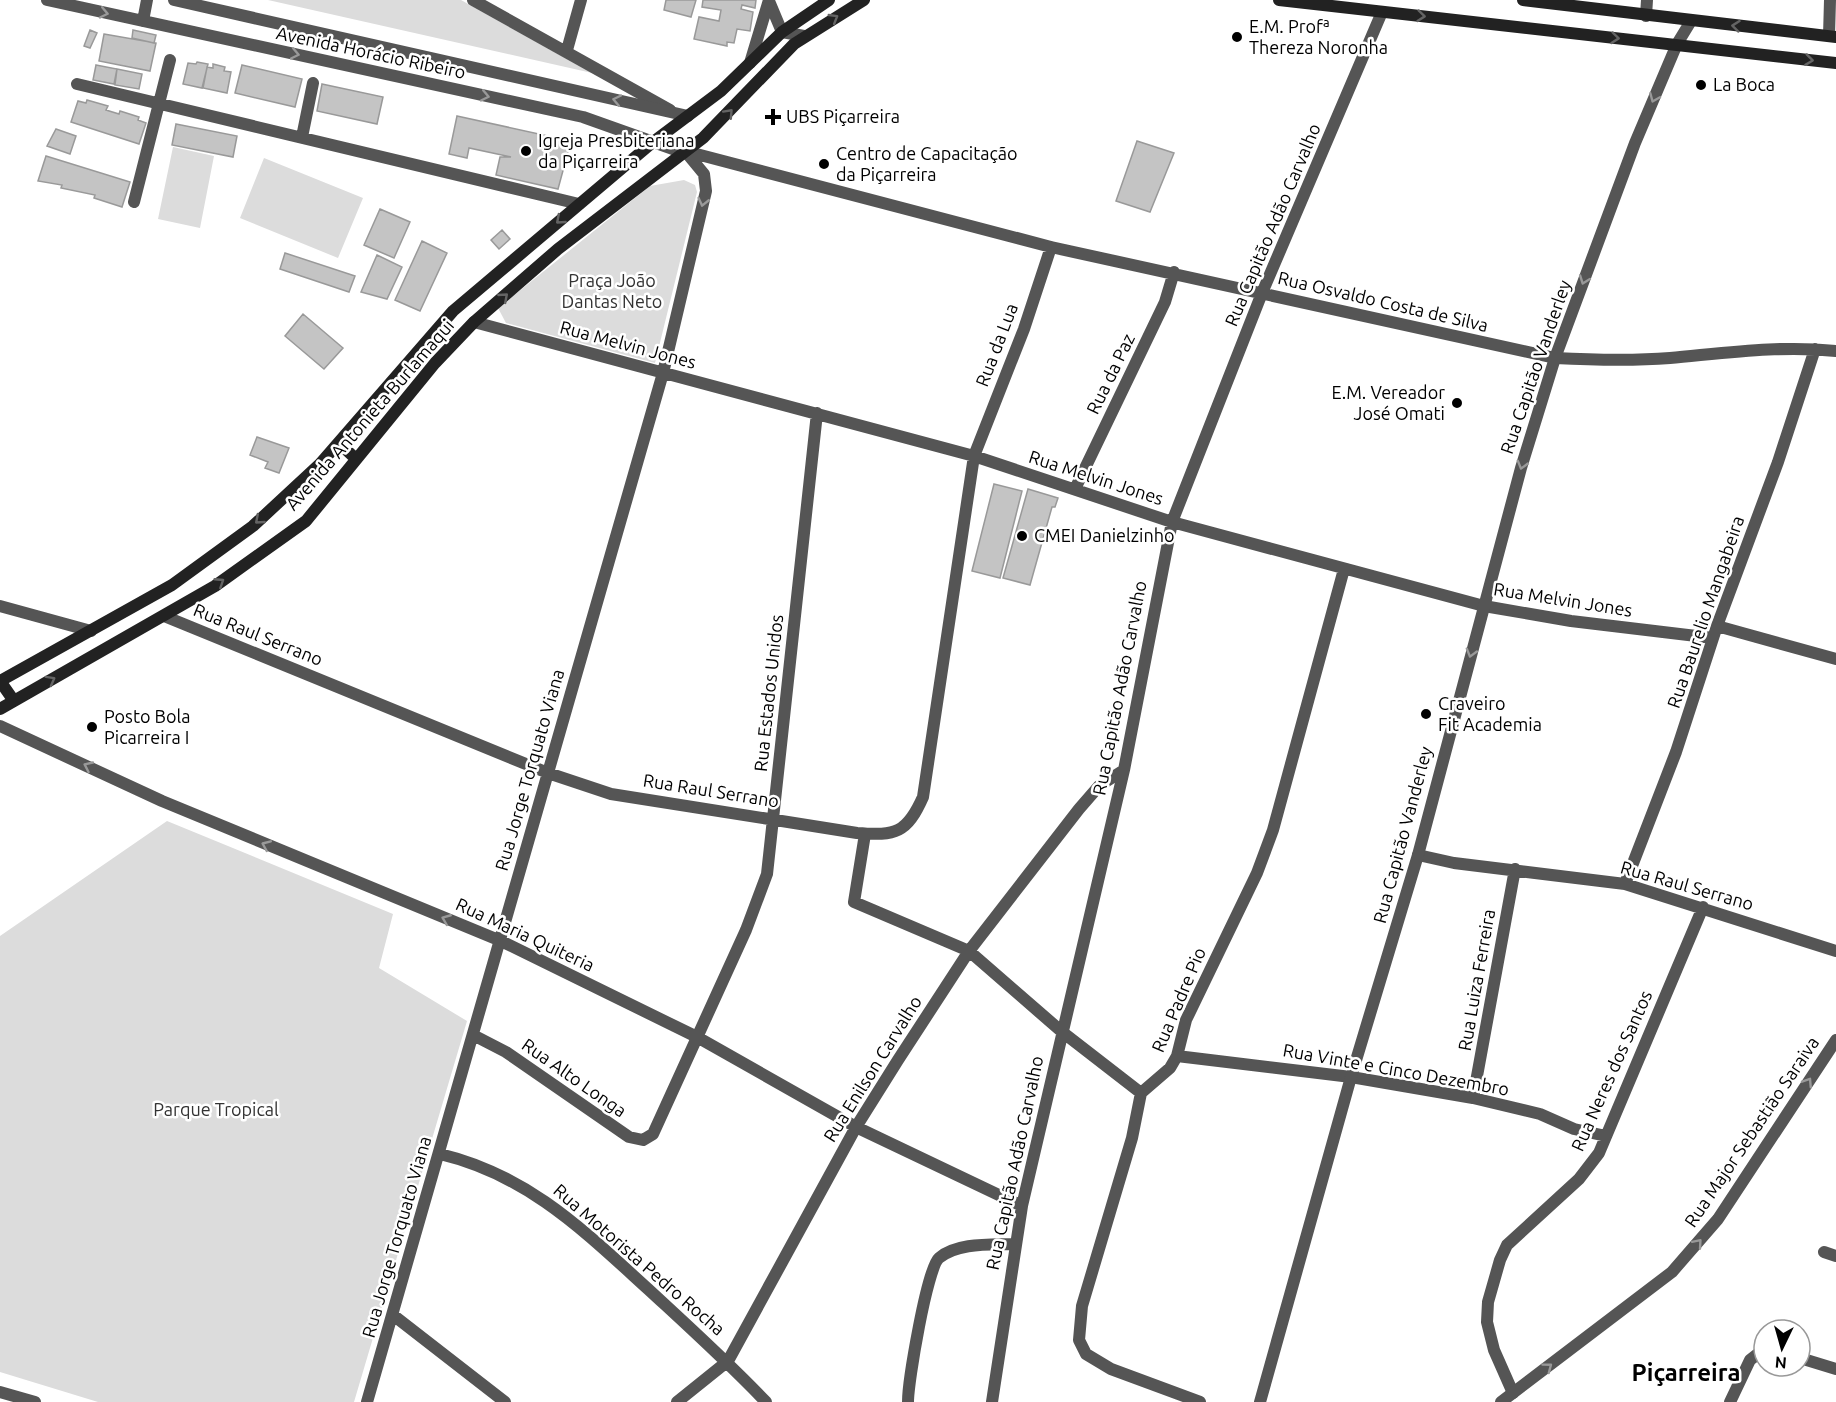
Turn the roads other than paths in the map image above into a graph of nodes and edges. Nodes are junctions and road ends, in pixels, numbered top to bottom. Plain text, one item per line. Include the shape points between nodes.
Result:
1 (47, 0) edge
2 (147, 0) edge
3 (174, 0) edge
4 (473, 0) edge
5 (581, 0) edge
6 (829, 0) edge
7 (864, 0) edge
8 (1279, 0) edge
9 (1524, 0) edge
10 (1647, 0) edge
11 (1830, 0) edge
12 (769, 1) edge
13 (1382, 12) junction
14 (1646, 16) junction
15 (143, 21) junction
16 (1691, 21) junction
17 (782, 32) junction
18 (804, 36) junction
19 (1832, 36) edge
20 (1677, 45) junction
21 (567, 50) junction
22 (170, 60) dead end
23 (750, 63) junction
24 (1836, 63) edge
25 (313, 83) dead end
26 (77, 84) dead end
27 (159, 105) junction
28 (674, 112) junction
29 (688, 116) junction
30 (302, 137) junction
31 (653, 142) junction
32 (685, 150) junction
33 (134, 202) dead end
34 (579, 204) junction
35 (1051, 247) junction
36 (1174, 272) junction
37 (1262, 293) junction
38 (474, 322) junction
39 (1815, 349) junction
40 (1836, 351) edge
41 (1555, 358) junction
42 (663, 373) junction
43 (368, 408) junction
44 (817, 413) junction
45 (386, 422) junction
46 (339, 442) junction
47 (974, 456) junction
48 (356, 459) junction
49 (1075, 489) junction
50 (1172, 522) junction
51 (1344, 569) junction
52 (0, 606) edge
53 (1484, 606) junction
54 (164, 616) junction
55 (91, 631) junction
56 (1715, 632) junction
57 (1836, 659) edge
58 (0, 681) edge
59 (14, 700) junction
60 (0, 708) edge
61 (0, 726) edge
62 (1124, 770) junction
63 (548, 773) junction
64 (774, 819) junction
65 (865, 834) junction
66 (1418, 855) junction
67 (1515, 869) junction
68 (1625, 884) junction
69 (1703, 907) junction
70 (501, 941) junction
71 (969, 951) junction
72 (1836, 951) edge
73 (1061, 1031) junction
74 (475, 1036) junction
75 (697, 1037) junction
76 (1836, 1040) edge
77 (1177, 1056) junction
78 (1351, 1077) junction
79 (1141, 1093) junction
80 (1473, 1098) junction
81 (856, 1127) junction
82 (652, 1134) joint
83 (1606, 1136) junction
84 (440, 1154) junction
85 (1022, 1206) junction
86 (1015, 1244) junction
87 (393, 1315) junction
88 (1752, 1358) edge
89 (728, 1361) junction
90 (1812, 1362) edge
91 (1836, 1369) edge
92 (0, 1392) edge
93 (1513, 1393) junction
94 (35, 1402) edge
95 (367, 1402) edge
96 (505, 1402) edge
97 (677, 1402) edge
98 (766, 1402) edge
99 (908, 1402) edge
100 (992, 1402) edge
101 (1200, 1402) edge
102 (1260, 1402) edge
103 (1501, 1402) edge
104 (1730, 1402) edge

1 -> 15 street, Avenida Horácio Ribeiro
2 - 15 street
28 -> 3 street, Avenida Horácio Ribeiro
4 - 21 street
5 - 21 street
6 - 17 main road, Avenida Antonieta Burlamaqui
18 -> 7 main road, Avenida Antonieta Burlamaqui
8 - 13 main road
9 - 14 main road
10 - 14 street
11 - 19 street
12 - 17 street
12 - 23 street
13 -> 20 main road
13 - 37 street, Rua Capitão Adão Carvalho
14 - 16 main road
15 -> 31 street, Avenida Horácio Ribeiro via 584,117
19 -> 16 main road
16 - 20 street, Rua Capitão Vanderley
17 - 18 street
17 - 23 main road, Avenida Antonieta Burlamaqui
32 -> 18 main road, Avenida Antonieta Burlamaqui via 703,138 776,60
20 -> 24 main road
20 -> 41 street, Rua Capitão Vanderley via 1635,142
21 - 28 street
22 - 27 street
23 - 29 main road, Avenida Antonieta Burlamaqui
25 - 30 street
26 - 27 street
27 - 30 street
27 - 33 street
28 - 29 street, Avenida Horácio Ribeiro
29 - 31 main road, Avenida Antonieta Burlamaqui
30 - 34 street
31 - 32 street, Avenida Horácio Ribeiro
31 - 34 main road, Avenida Antonieta Burlamaqui
32 - 35 street, Rua Osvaldo Costa de Silva
38 -> 32 main road, Avenida Antonieta Burlamaqui via 558,249
32 -> 42 street, Rua Jorge Torquato Viana via 704,174 706,191
34 -> 43 main road, Avenida Antonieta Burlamaqui via 453,311
35 - 36 street, Rua Osvaldo Costa de Silva
35 - 47 street, Rua da Lua via 1024,329
36 - 37 street, Rua Osvaldo Costa de Silva
36 - 49 street, Rua da Paz via 1165,302
37 - 41 street, Rua Osvaldo Costa de Silva
37 - 50 street, Rua Capitão Adão Carvalho
38 - 42 street, Rua Melvin Jones
38 - 45 main road, Avenida Antonieta Burlamaqui
39 - 40 street, Rua Osvaldo Costa de Silva
39 - 41 street, Rua Osvaldo Costa de Silva via 1606,361
39 - 56 street, Rua Baurelio Mangabeira
41 -> 53 street, Rua Capitão Vanderley
42 - 44 street, Rua Melvin Jones
42 - 63 street, Rua Jorge Torquato Viana
43 - 45 main road
43 - 46 main road, Avenida Antonieta Burlamaqui
44 - 47 street, Rua Melvin Jones
44 - 64 street, Rua Estados Unidos
45 - 48 main road, Avenida Antonieta Burlamaqui
46 - 48 main road
46 -> 55 main road, Avenida Antonieta Burlamaqui via 279,503 213,557
47 - 49 street, Rua Melvin Jones
47 - 65 street, Rua Raul Serrano via 923,797 913,819 900,831
54 -> 48 main road, Avenida Antonieta Burlamaqui via 306,521
49 - 50 street, Rua Melvin Jones
50 - 51 street, Rua Melvin Jones
50 - 62 street, Rua Capitão Adão Carvalho
51 - 53 street, Rua Melvin Jones
51 - 77 street, Rua Padre Pio via 1273,830 1257,873 1186,1020
52 - 55 street
53 - 56 street, Rua Melvin Jones via 1570,621
53 -> 66 street, Rua Capitão Vanderley
59 -> 54 main road, Avenida Antonieta Burlamaqui
54 - 63 street, Rua Raul Serrano
55 - 58 main road, Avenida Antonieta Burlamaqui
56 - 57 street, Rua Melvin Jones
56 - 68 street, Rua Baurelio Mangabeira via 1676,752
58 - 59 main road
59 - 60 main road, Avenida Antonieta Burlamaqui
70 -> 61 street, Rua Maria Quiteria via 162,801
62 - 71 street, Rua Enilson Carvalho via 1099,786 1086,801
62 - 73 street, Rua Capitão Adão Carvalho
63 - 64 street, Rua Raul Serrano via 611,794
63 - 70 street, Rua Jorge Torquato Viana
64 - 65 street, Rua Raul Serrano
64 - 75 street, Rua Estados Unidos via 767,874
65 - 71 street via 854,902
66 - 67 street, Rua Raul Serrano
66 - 78 street, Rua Capitão Vanderley
67 - 68 street, Rua Raul Serrano
67 - 80 street, Rua Luiza Ferreira
68 - 69 street, Rua Raul Serrano
69 - 72 street, Rua Raul Serrano
69 - 83 street, Rua Neres dos Santos
70 - 74 street, Rua Jorge Torquato Viana
70 - 75 street, Rua Maria Quiteria
71 - 73 street
71 - 81 street, Rua Enilson Carvalho
73 - 79 street
73 - 85 street, Rua Capitão Adão Carvalho
74 - 82 street, Rua Alto Longa via 506,1052 628,1137 643,1140
74 - 84 street, Rua Jorge Torquato Viana
75 - 81 street, Rua Maria Quiteria
75 - 82 street, Rua Estados Unidos
93 -> 76 street, Rua Major Sebastião Saraiva via 1672,1272 1718,1220
77 - 78 street, Rua Vinte e Cinco Dezembro
77 - 79 street, Rua Padre Pio via 1170,1068
78 - 80 street, Rua Vinte e Cinco Dezembro
78 - 102 street, Rua Capitão Vanderley
79 - 101 street via 1132,1138 1082,1306 1079,1340 1086,1354 1111,1369
80 - 83 street, Rua Vinte e Cinco Dezembro via 1540,1114 1574,1129
81 - 85 street, Rua Maria Quiteria
81 - 89 street, Rua Enilson Carvalho
83 - 93 street, Rua Neres dos Santos via 1584,1173 1507,1245 1500,1260 1488,1302 1487,1322 1494,1350
84 - 87 street, Rua Jorge Torquato Viana
84 - 89 street, Rua Motorista Pedro Rocha via 517,1184 554,1206
85 - 86 street, Rua Capitão Adão Carvalho
86 - 99 street via 969,1247 947,1252 937,1259 924,1301
86 - 100 street, Rua Capitão Adão Carvalho
87 - 95 street, Rua Jorge Torquato Viana
87 - 96 street
88 - 104 street
89 - 97 street, Rua Enilson Carvalho
89 - 98 street, Rua Motorista Pedro Rocha
90 - 91 street
92 - 94 street
93 - 103 street, Rua Major Sebastião Saraiva

